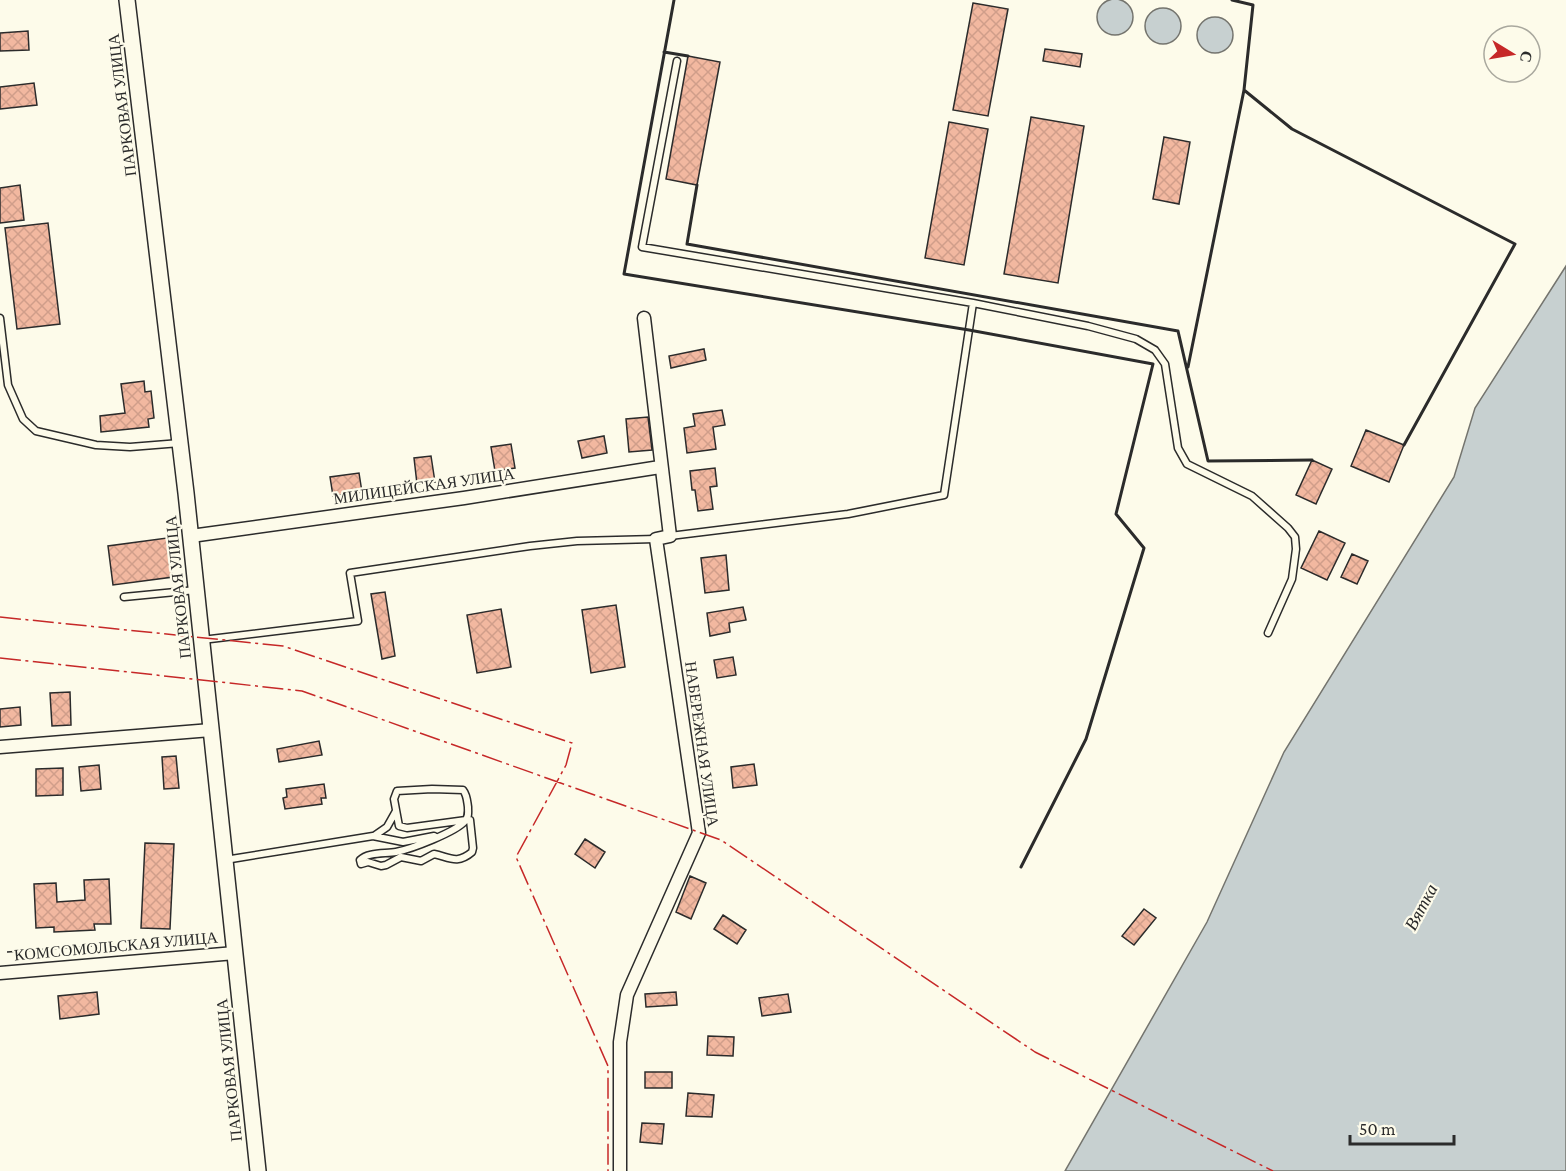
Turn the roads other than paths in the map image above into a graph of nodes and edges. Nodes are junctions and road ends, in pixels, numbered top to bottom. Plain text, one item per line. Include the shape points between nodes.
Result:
1 (127, 0) edge
2 (676, 61) dead end
3 (973, 303) junction
4 (0, 318) edge
5 (644, 318) dead end
6 (180, 443) junction
7 (660, 467) junction
8 (191, 536) junction
9 (670, 536) junction
10 (656, 539) junction
11 (197, 590) junction
12 (124, 597) dead end
13 (1268, 633) dead end
14 (202, 640) junction
15 (211, 729) junction
16 (0, 747) edge
17 (396, 811) junction
18 (467, 820) junction
19 (399, 826) junction
20 (440, 835) junction
21 (373, 836) junction
22 (403, 842) junction
23 (224, 860) junction
24 (234, 953) junction
25 (0, 973) edge
26 (258, 1171) edge
27 (620, 1171) edge

1 - 6 street, ПАРКОВАЯ УЛИЦА
2 - 3 lane via 642,247
3 - 9 lane via 944,495 848,514
3 - 13 lane via 1088,326 1136,339 1155,350 1165,364 1178,448 1187,464 1252,496 1295,537 1292,579
4 - 6 lane via 8,385 22,419 36,431 96,445
5 - 7 street
6 - 8 street, ПАРКОВАЯ УЛИЦА
7 - 8 street, МИЛИЦЕЙСКАЯ УЛИЦА
7 - 9 street
8 - 11 street, ПАРКОВАЯ УЛИЦА
9 - 10 street
10 - 14 lane via 542,544 350,573 358,621
10 - 27 street, НАБЕРЕЖНАЯ УЛИЦА via 699,834 627,994 620,1042
11 - 12 lane
11 - 14 street, ПАРКОВАЯ УЛИЦА
14 - 15 street, ПАРКОВАЯ УЛИЦА
15 - 16 street
15 - 23 street, ПАРКОВАЯ УЛИЦА
17 - 18 lane via 397,791 456,788 465,792
17 - 19 lane
17 - 21 lane via 387,827
18 - 19 lane
18 - 20 lane
18 - 20 lane via 474,822 472,852 466,857 449,860 434,854 421,861 401,857 381,866 361,864 364,856 409,849
19 - 22 lane
20 - 22 lane
21 - 22 lane
21 - 23 lane
23 - 24 street, ПАРКОВАЯ УЛИЦА
24 - 25 street, КОМСОМОЛЬСКАЯ УЛИЦА
24 - 26 street, ПАРКОВАЯ УЛИЦА

